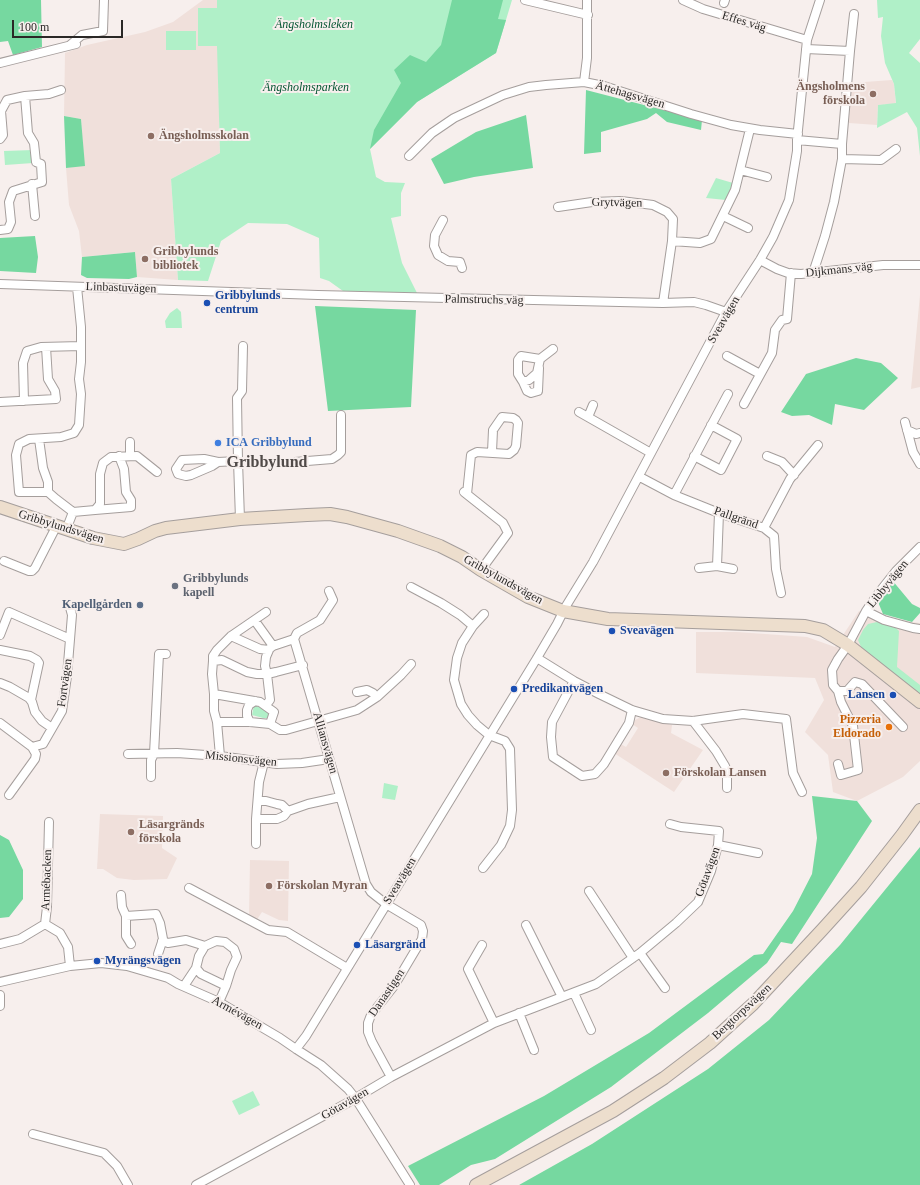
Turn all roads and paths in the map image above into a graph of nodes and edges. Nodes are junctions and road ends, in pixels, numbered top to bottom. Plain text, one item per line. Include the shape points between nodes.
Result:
1 (104, 0) edge
2 (525, 0) edge
3 (587, 0) edge
4 (683, 0) edge
5 (820, 0) edge
6 (588, 14) junction
7 (854, 14) dead end
8 (807, 45) junction
9 (850, 51) junction
10 (0, 63) edge
11 (584, 82) junction
12 (61, 90) dead end
13 (25, 96) junction
14 (750, 129) junction
15 (798, 137) junction
16 (0, 139) edge
17 (842, 144) junction
18 (896, 149) dead end
19 (409, 156) dead end
20 (842, 159) junction
21 (740, 170) junction
22 (767, 177) dead end
23 (32, 184) junction
24 (558, 207) dead end
25 (35, 216) dead end
26 (723, 216) junction
27 (443, 220) dead end
28 (748, 228) dead end
29 (0, 230) edge
30 (672, 241) junction
31 (760, 260) junction
32 (920, 265) edge
33 (462, 268) dead end
34 (790, 273) junction
35 (812, 273) junction
36 (0, 284) edge
37 (77, 287) junction
38 (241, 292) joint
39 (663, 303) junction
40 (726, 312) junction
41 (81, 346) junction
42 (243, 346) dead end
43 (46, 347) junction
44 (553, 349) dead end
45 (727, 356) dead end
46 (540, 359) junction
47 (539, 367) junction
48 (760, 374) junction
49 (522, 382) junction
50 (728, 394) dead end
51 (24, 401) junction
52 (0, 402) edge
53 (744, 404) dead end
54 (593, 405) dead end
55 (579, 412) dead end
56 (341, 415) dead end
57 (588, 417) junction
58 (711, 425) junction
59 (920, 433) edge
60 (39, 439) junction
61 (130, 442) dead end
62 (818, 445) dead end
63 (492, 452) junction
64 (651, 453) junction
65 (118, 456) junction
66 (130, 456) junction
67 (694, 456) junction
68 (767, 456) dead end
69 (238, 461) junction
70 (218, 462) dead end
71 (295, 462) dead end
72 (920, 464) edge
73 (157, 472) dead end
74 (794, 474) junction
75 (640, 477) junction
76 (48, 492) junction
77 (674, 495) junction
78 (0, 507) edge
79 (96, 510) junction
80 (73, 512) junction
81 (719, 513) junction
82 (240, 519) junction
83 (61, 528) junction
84 (764, 528) junction
85 (920, 547) edge
86 (4, 561) dead end
87 (717, 566) junction
88 (699, 568) dead end
89 (733, 569) dead end
90 (481, 570) junction
91 (411, 586) dead end
92 (329, 590) dead end
93 (781, 593) dead end
94 (69, 604) dead end
95 (563, 611) junction
96 (866, 611) junction
97 (266, 612) dead end
98 (62, 614) dead end
99 (74, 614) junction
100 (484, 614) dead end
101 (255, 621) junction
102 (473, 626) junction
103 (920, 629) edge
104 (0, 635) edge
105 (231, 636) junction
106 (70, 638) junction
107 (294, 639) junction
108 (848, 645) junction
109 (271, 648) junction
110 (0, 650) edge
111 (166, 654) dead end
112 (537, 658) junction
113 (213, 661) junction
114 (411, 664) dead end
115 (303, 665) junction
116 (267, 674) junction
117 (574, 681) junction
118 (0, 684) edge
119 (838, 691) junction
120 (357, 692) dead end
121 (214, 694) junction
122 (377, 697) junction
123 (31, 700) junction
124 (255, 701) junction
125 (919, 702) edge
126 (266, 705) junction
127 (632, 710) junction
128 (318, 721) junction
129 (693, 721) junction
130 (217, 722) junction
131 (250, 722) junction
132 (0, 723) edge
133 (270, 724) junction
134 (903, 727) dead end
135 (52, 728) junction
136 (489, 735) junction
137 (32, 746) junction
138 (128, 754) dead end
139 (154, 754) junction
140 (220, 756) junction
141 (329, 759) junction
142 (264, 762) junction
143 (838, 764) dead end
144 (151, 778) dead end
145 (727, 788) dead end
146 (802, 792) dead end
147 (9, 795) dead end
148 (340, 797) junction
149 (258, 801) junction
150 (920, 810) edge
151 (288, 811) junction
152 (256, 819) junction
153 (49, 822) dead end
154 (670, 824) dead end
155 (256, 844) dead end
156 (718, 845) junction
157 (758, 853) dead end
158 (483, 868) dead end
159 (189, 888) dead end
160 (589, 891) dead end
161 (121, 895) dead end
162 (386, 904) junction
163 (126, 916) junction
164 (45, 924) junction
165 (526, 925) dead end
166 (162, 941) junction
167 (0, 944) edge
168 (131, 944) dead end
169 (482, 945) dead end
170 (205, 946) junction
171 (158, 954) dead end
172 (636, 955) junction
173 (70, 966) junction
174 (196, 968) junction
175 (347, 968) junction
176 (0, 982) edge
177 (184, 986) junction
178 (226, 986) junction
179 (665, 988) dead end
180 (574, 992) junction
181 (0, 995) edge
182 (562, 997) junction
183 (219, 1002) junction
184 (0, 1006) edge
185 (519, 1014) junction
186 (494, 1023) junction
187 (591, 1030) dead end
188 (296, 1050) junction
189 (534, 1050) dead end
190 (391, 1077) junction
191 (356, 1099) junction
192 (33, 1134) dead end
193 (519, 1162) junction
194 (128, 1185) edge
195 (196, 1185) edge
196 (410, 1185) edge
197 (476, 1185) edge
198 (484, 1185) edge

1 - 10 street via 103,31 82,35 73,44
2 - 6 street
3 - 6 street
4 - 8 street, Effes väg
5 - 8 street, Sveavägen
6 - 11 street
7 - 9 street
8 - 9 street
8 - 15 street, Sveavägen
9 - 17 street
11 - 14 street, Ättehagsvägen
11 - 19 street, Ättehagsvägen via 528,87 503,95 454,118 432,133
12 - 13 street
13 - 16 street via 7,100 1,111 3,135
13 - 23 street via 28,133 34,143 36,162 41,164 42,182
14 - 15 street, Ättehagsvägen
14 - 21 street
15 - 17 street
15 - 31 street, Sveavägen via 789,200
17 - 20 street
18 - 20 street via 881,160
20 - 35 street via 834,202
21 - 22 street
21 - 26 street via 735,190
23 - 25 street
23 - 29 street via 13,191 9,202 11,222 8,229
24 - 30 street, Grytvägen via 621,201 653,205 668,212 673,218
26 - 28 street
26 - 30 street via 711,240 700,243
27 - 33 street via 435,235 434,246 438,255 448,261 460,262
30 - 39 street, Grytvägen
31 - 34 street, Dijkmans väg
31 - 40 street, Sveavägen
32 - 35 street, Dijkmans väg via 883,265
34 - 35 street, Dijkmans väg
34 - 48 street via 787,319 782,320 775,330 772,353
36 - 37 street, Linbastuvägen
37 - 38 street, Linbastuvägen
37 - 41 street
38 - 39 street, Palmstruchs väg
39 - 40 street, Palmstruchs väg via 694,302
40 - 64 street, Sveavägen
41 - 43 street
41 - 60 street via 80,425 74,433
42 - 69 street via 242,391 238,398
43 - 51 street via 27,351 23,363
43 - 51 street via 48,379 55,391 56,400
44 - 46 street
45 - 48 street
46 - 47 street
46 - 49 street via 521,356 518,360 518,374
47 - 49 street via 537,373
47 - 49 street via 538,391 527,391
48 - 53 street
50 - 58 street
51 - 52 street
54 - 57 street
55 - 57 street
56 - 71 street via 341,452 332,459
57 - 64 street
58 - 67 street
58 - 67 street via 737,439 721,470
59 - 72 street via 916,434 906,426 913,452
60 - 76 street
60 - 76 street via 29,439 19,444 16,455 19,492
61 - 66 street
62 - 74 street, Pallgränd
63 - 63 street via 509,454 514,450 518,422 516,420 502,417 494,430
63 - 90 street via 477,452 471,456 466,493 503,523 508,533
64 - 75 street, Sveavägen
65 - 66 street
65 - 79 street via 111,457 103,463 100,474 100,504
65 - 79 street via 124,469 126,492 131,500 131,507
66 - 73 street via 137,456
67 - 77 street
68 - 74 street via 782,462
69 - 70 street
69 - 82 street
74 - 84 street, Pallgränd
75 - 77 street, Pallgränd
75 - 95 street, Sveavägen
76 - 80 street
77 - 81 street, Pallgränd
78 - 83 street, Gribbylundsvägen
79 - 80 street
80 - 83 street
81 - 84 street, Pallgränd
81 - 87 street
82 - 83 street, Gribbylundsvägen via 166,528 124,544
82 - 90 street, Gribbylundsvägen via 330,514 347,517 440,546
83 - 86 street via 32,570 28,571
84 - 93 street via 774,536 776,569
85 - 96 street, Libbyvägen via 896,571
87 - 88 street
87 - 89 street
90 - 95 street, Gribbylundsvägen via 528,597
91 - 102 street via 441,602
92 - 107 street via 333,600 320,620 297,633
94 - 99 street
95 - 108 street, Gribbylundsvägen via 608,619 806,626 823,630
95 - 112 street, Sveavägen
96 - 103 street via 884,620
96 - 108 street, Libbyvägen
97 - 101 street
98 - 99 street
99 - 106 street, Fortvägen
100 - 102 street
101 - 105 street
101 - 109 street
102 - 136 street via 462,643 454,680 461,704 468,715
104 - 106 street via 9,612
105 - 109 street via 260,650
105 - 113 street via 217,650
106 - 135 street, Fortvägen via 62,711
107 - 109 street
107 - 115 street, Alliansvägen
108 - 119 street, Libbyvägen via 832,670 833,685
108 - 125 street, Gribbylundsvägen
109 - 116 street via 266,657
110 - 123 street via 30,656 39,663
111 - 139 street via 158,654
112 - 117 street
112 - 136 street, Sveavägen
113 - 116 street via 222,660 247,672
113 - 121 street
114 - 122 street
115 - 116 street
115 - 128 street, Alliansvägen
116 - 126 street via 270,700
117 - 127 street
117 - 127 street via 552,722 551,737 553,757 582,776 595,774 604,764 628,724
118 - 123 street via 22,693
119 - 134 street via 847,691 855,682 862,684
119 - 143 street, Libbyvägen via 853,726 858,770 842,775
120 - 122 street via 367,690
121 - 124 street
121 - 130 street
122 - 128 street via 357,710
123 - 135 street via 35,712
124 - 126 street
124 - 131 street via 247,710
126 - 133 street via 274,712
127 - 129 street via 663,719
128 - 133 street via 286,730 280,730
128 - 141 street, Alliansvägen
129 - 145 street via 725,766
129 - 146 street via 743,714 786,719 793,773
130 - 131 street
130 - 140 street
131 - 133 street
132 - 137 street
135 - 137 street, Fortvägen via 43,744
136 - 158 street via 505,741 510,749 512,810 510,826 501,845
136 - 162 street, Sveavägen
137 - 147 street via 36,754 35,759
138 - 139 street, Missionsvägen
139 - 140 street, Missionsvägen
139 - 144 street
140 - 142 street, Missionsvägen
141 - 142 street, Missionsvägen via 302,763
141 - 148 street, Alliansvägen
142 - 149 street
148 - 151 street
148 - 162 street, Alliansvägen via 366,884 371,892
149 - 151 street via 282,805
149 - 152 street
150 - 193 street, Bergtorpsvägen via 860,887 822,930 753,1004 710,1043 664,1078 619,1107
151 - 152 street via 277,819
152 - 155 street
153 - 164 street, Armébacken
154 - 156 street, Götavägen via 719,831
156 - 157 street
156 - 172 street, Götavägen via 711,871 698,902
159 - 175 street via 268,930 287,932
160 - 172 street
161 - 163 street
162 - 175 street, Sveavägen
162 - 190 street, Danastigen via 421,925 423,931 422,939 394,986 371,1015 368,1023 372,1042
163 - 166 street via 156,914
163 - 168 street via 126,936
164 - 167 street, Armébacken via 20,939
164 - 173 street, Armébacken via 60,933 68,947
165 - 182 street
166 - 170 street via 168,943 186,940
166 - 171 street
169 - 186 street via 468,968
170 - 174 street
170 - 178 street via 216,941 225,942 234,949 237,958
172 - 179 street
172 - 180 street, Götavägen via 596,984
173 - 176 street, Armévägen
173 - 177 street, Armévägen via 101,963 127,966 168,978
174 - 177 street
174 - 178 street via 201,974
175 - 188 street, Sveavägen
177 - 183 street, Armévägen
178 - 183 street
180 - 182 street, Götavägen
180 - 187 street
181 - 184 street
182 - 185 street, Götavägen
183 - 188 street, Armévägen
185 - 186 street, Götavägen
185 - 189 street
186 - 190 street, Götavägen
188 - 191 street, Armévägen via 321,1065
190 - 191 street, Götavägen
191 - 195 street, Götavägen
191 - 196 street, Armévägen
192 - 194 street via 104,1153 117,1166
193 - 197 street, Bergtorpsvägen
193 - 198 street, Bergtorpsvägen

